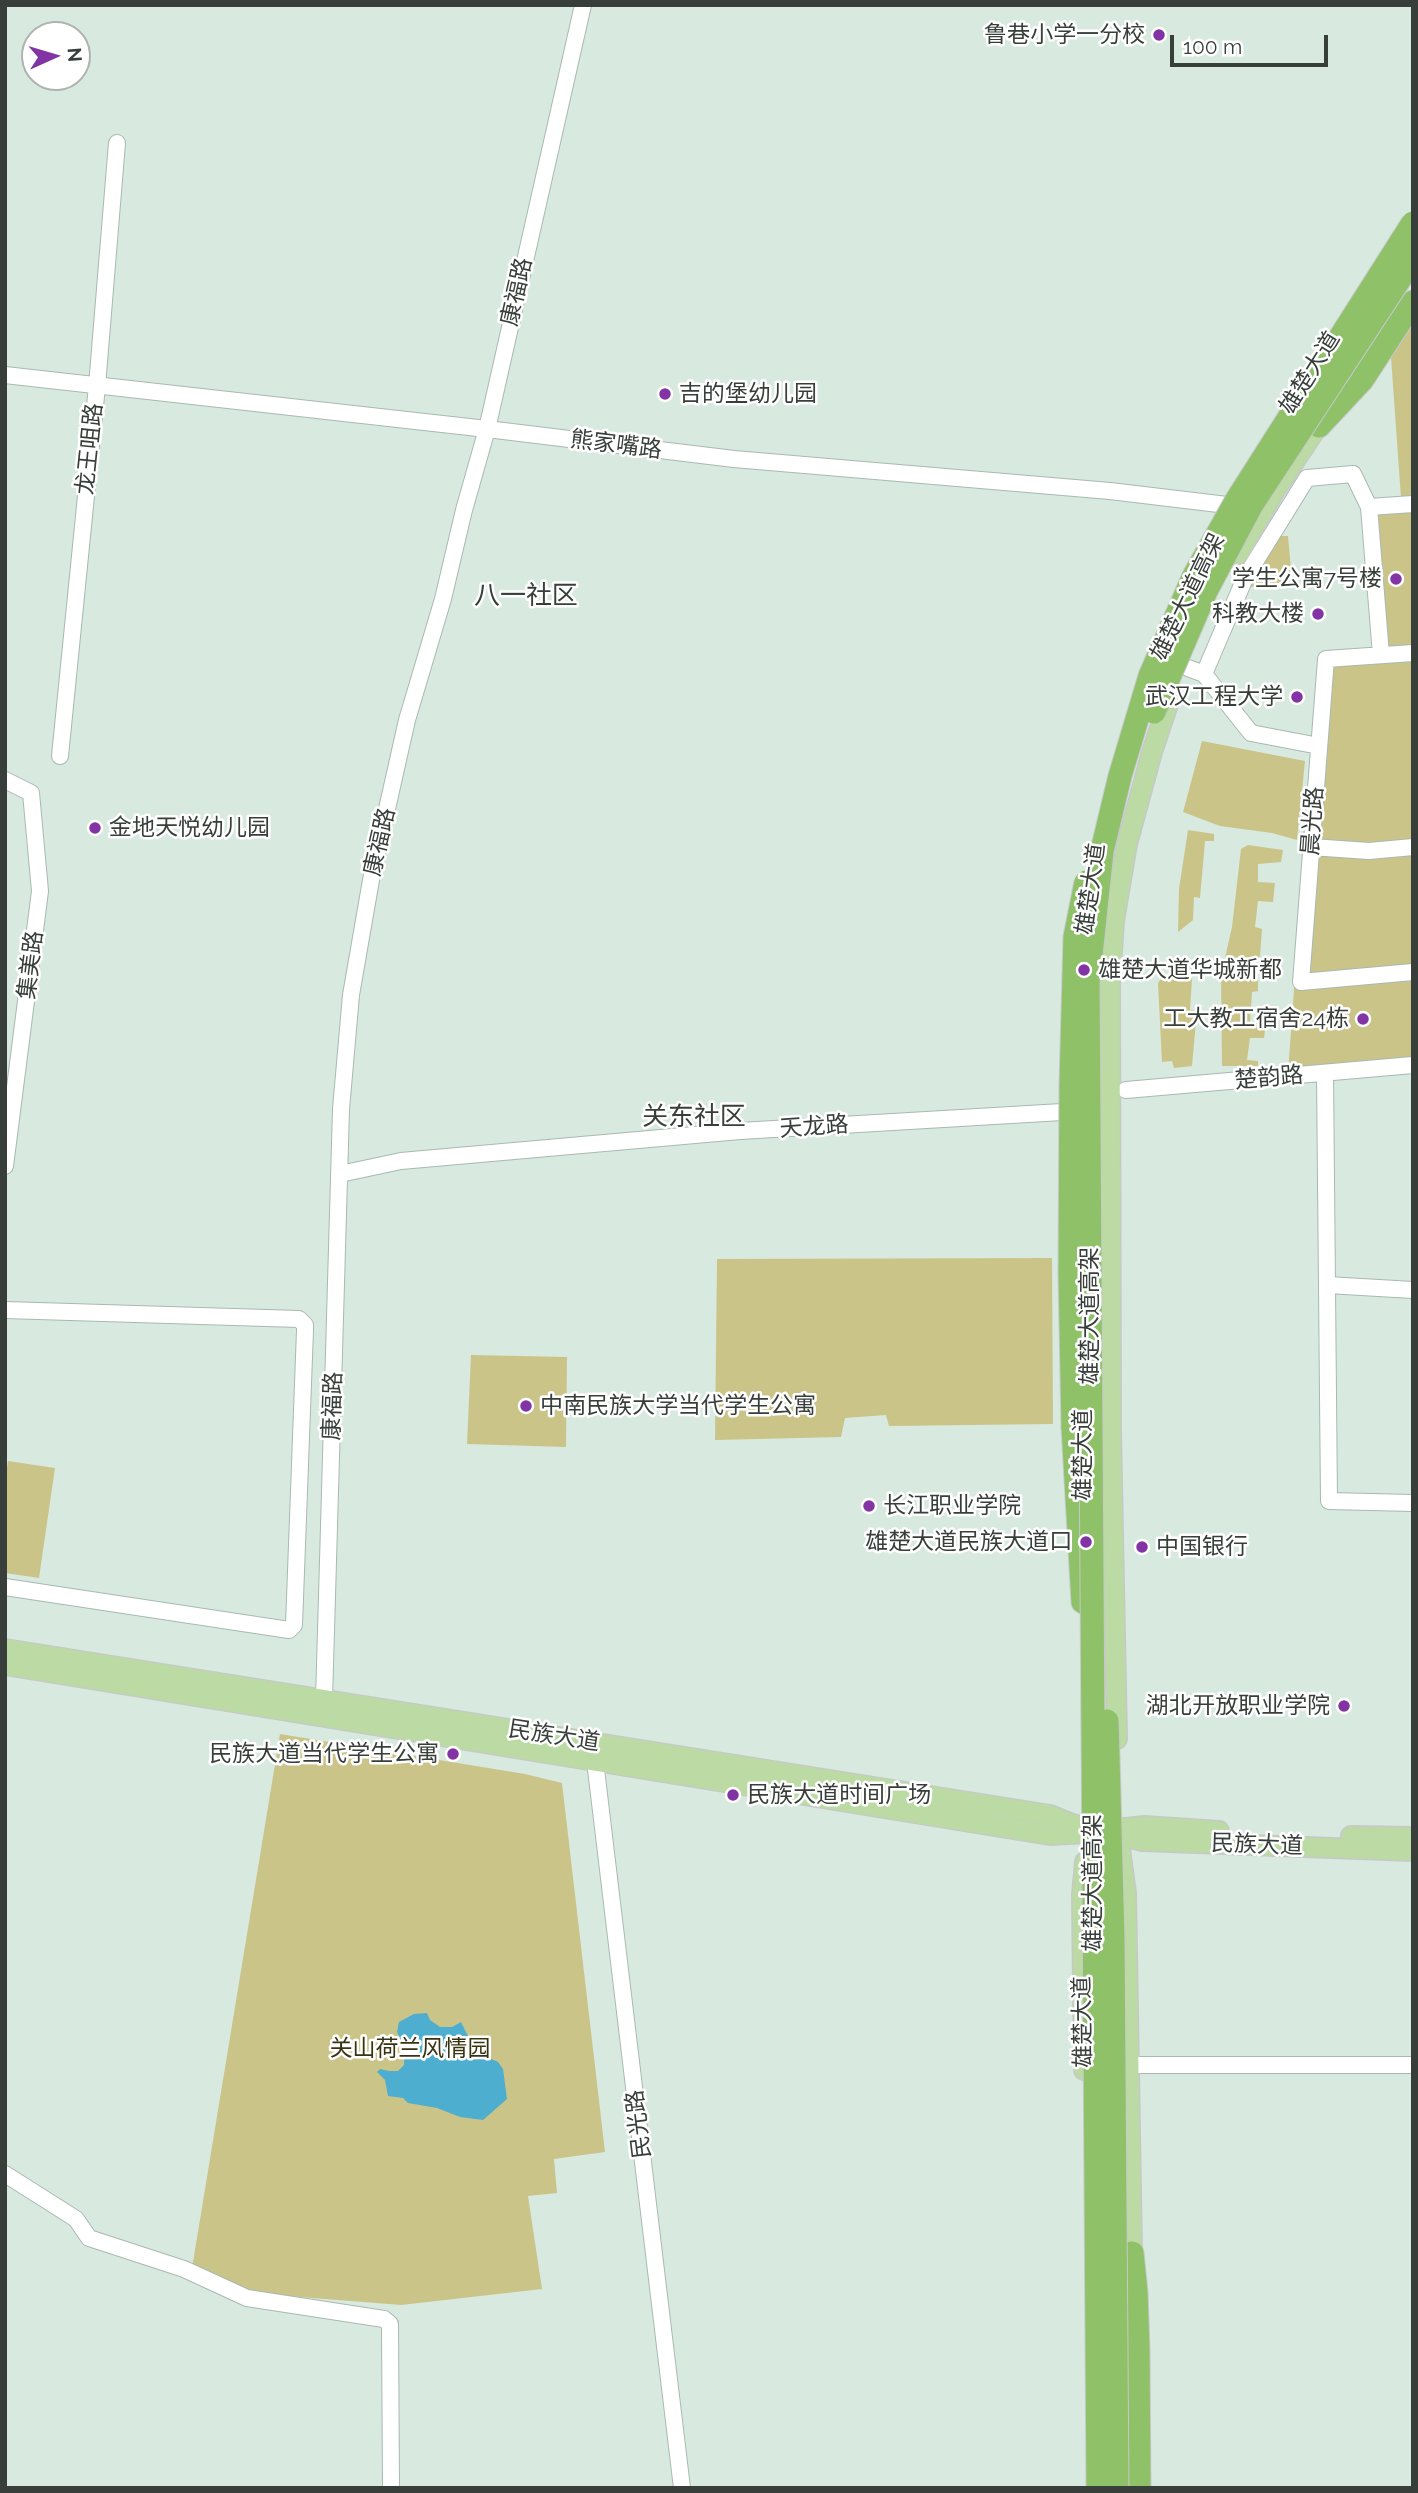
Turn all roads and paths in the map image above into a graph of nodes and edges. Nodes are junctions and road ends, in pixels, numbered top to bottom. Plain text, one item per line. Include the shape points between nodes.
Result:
1 (583, 5) edge
2 (117, 143) dead end
3 (1413, 210) edge
4 (1413, 223) edge
5 (1413, 259) edge
6 (1413, 273) edge
7 (1413, 302) edge
8 (5, 375) edge
9 (97, 386) junction
10 (1318, 426) junction
11 (487, 429) junction
12 (1413, 504) edge
13 (1227, 505) junction
14 (1369, 508) junction
15 (1159, 633) junction
16 (1190, 647) junction
17 (1413, 653) edge
18 (1381, 655) junction
19 (1319, 746) junction
20 (60, 756) dead end
21 (1120, 776) junction
22 (5, 780) edge
23 (1311, 847) junction
24 (1413, 847) edge
25 (1413, 972) edge
26 (1413, 1065) edge
27 (1325, 1074) junction
28 (1126, 1090) dead end
29 (1080, 1111) junction
30 (5, 1166) edge
31 (340, 1174) junction
32 (1327, 1284) junction
33 (1413, 1290) edge
34 (5, 1310) edge
35 (1413, 1503) edge
36 (5, 1587) edge
37 (1084, 1623) junction
38 (5, 1649) edge
39 (5, 1665) edge
40 (324, 1700) junction
41 (595, 1761) junction
42 (1103, 1831) junction
43 (1413, 1837) edge
44 (1413, 1851) edge
45 (1413, 2065) edge
46 (1129, 2066) junction
47 (5, 2174) edge
48 (1132, 2253) junction
49 (391, 2488) edge
50 (682, 2488) edge
51 (1089, 2488) edge
52 (1098, 2488) edge
53 (1117, 2488) edge
54 (1128, 2488) edge
55 (1139, 2488) edge

1 - 11 street, 康福路
2 - 9 street, 龙王咀路
3 - 13 main road, 雄楚大道
4 - 21 highway, 雄楚大道高架, bridge via 1238,498 1194,576 1150,676
5 - 53 highway, 雄楚大道高架, bridge via 1251,506 1206,591 1158,699 1117,845 1103,985
6 - 10 main road, 雄楚大道
7 - 10 highway via 1362,380
8 - 9 street, 熊家嘴路
9 - 11 street, 熊家嘴路
9 - 20 street, 龙王咀路
10 - 16 main road, 雄楚大道 via 1248,535
11 - 13 street, 熊家嘴路 via 734,459
11 - 31 street, 康福路 via 407,720 371,880 351,995
12 - 14 street
13 - 15 main road, 雄楚大道
14 - 18 street
14 - 19 street via 1353,474 1307,478 1245,578 1196,671 1251,733
15 - 16 main road via 1158,648 1171,660
15 - 29 main road, 雄楚大道 via 1131,701 1101,816 1080,978
16 - 42 main road, 雄楚大道 via 1152,752 1127,844 1114,921
17 - 18 street
18 - 19 street, 晨光路 via 1326,659
19 - 23 street, 晨光路
21 - 37 highway, bridge via 1088,871 1075,937 1070,1273 1074,1482
21 - 52 highway, 雄楚大道高架, bridge via 1102,851 1088,983
22 - 30 street, 集美路 via 31,793 40,891
23 - 24 street via 1369,851
23 - 25 street, 晨光路 via 1301,982
26 - 27 street, 楚韵路
27 - 28 street, 楚韵路
27 - 32 street
29 - 31 street, 天龙路 via 713,1134 401,1161
29 - 37 main road, 雄楚大道
31 - 40 street, 康福路
32 - 33 street
32 - 35 street via 1329,1501
34 - 36 street via 299,1319 306,1331 294,1625 289,1630
37 - 42 main road, 雄楚大道
38 - 40 main road, 民族大道
39 - 41 main road, 民族大道
40 - 42 main road, 民族大道 via 1050,1815
41 - 42 main road, 民族大道 via 1050,1835
41 - 50 street, 民光路
42 - 43 main road, 民族大道 via 1144,1826
42 - 44 main road, 民族大道 via 1143,1841
42 - 46 main road, 雄楚大道 via 1126,1893
42 - 51 main road, 雄楚大道 via 1082,1895
45 - 46 street
46 - 48 main road, 雄楚大道
47 - 49 street via 76,2219 89,2238 184,2269 247,2298 384,2319 390,2324
48 - 54 main road, 雄楚大道 via 1126,2292
48 - 55 highway

